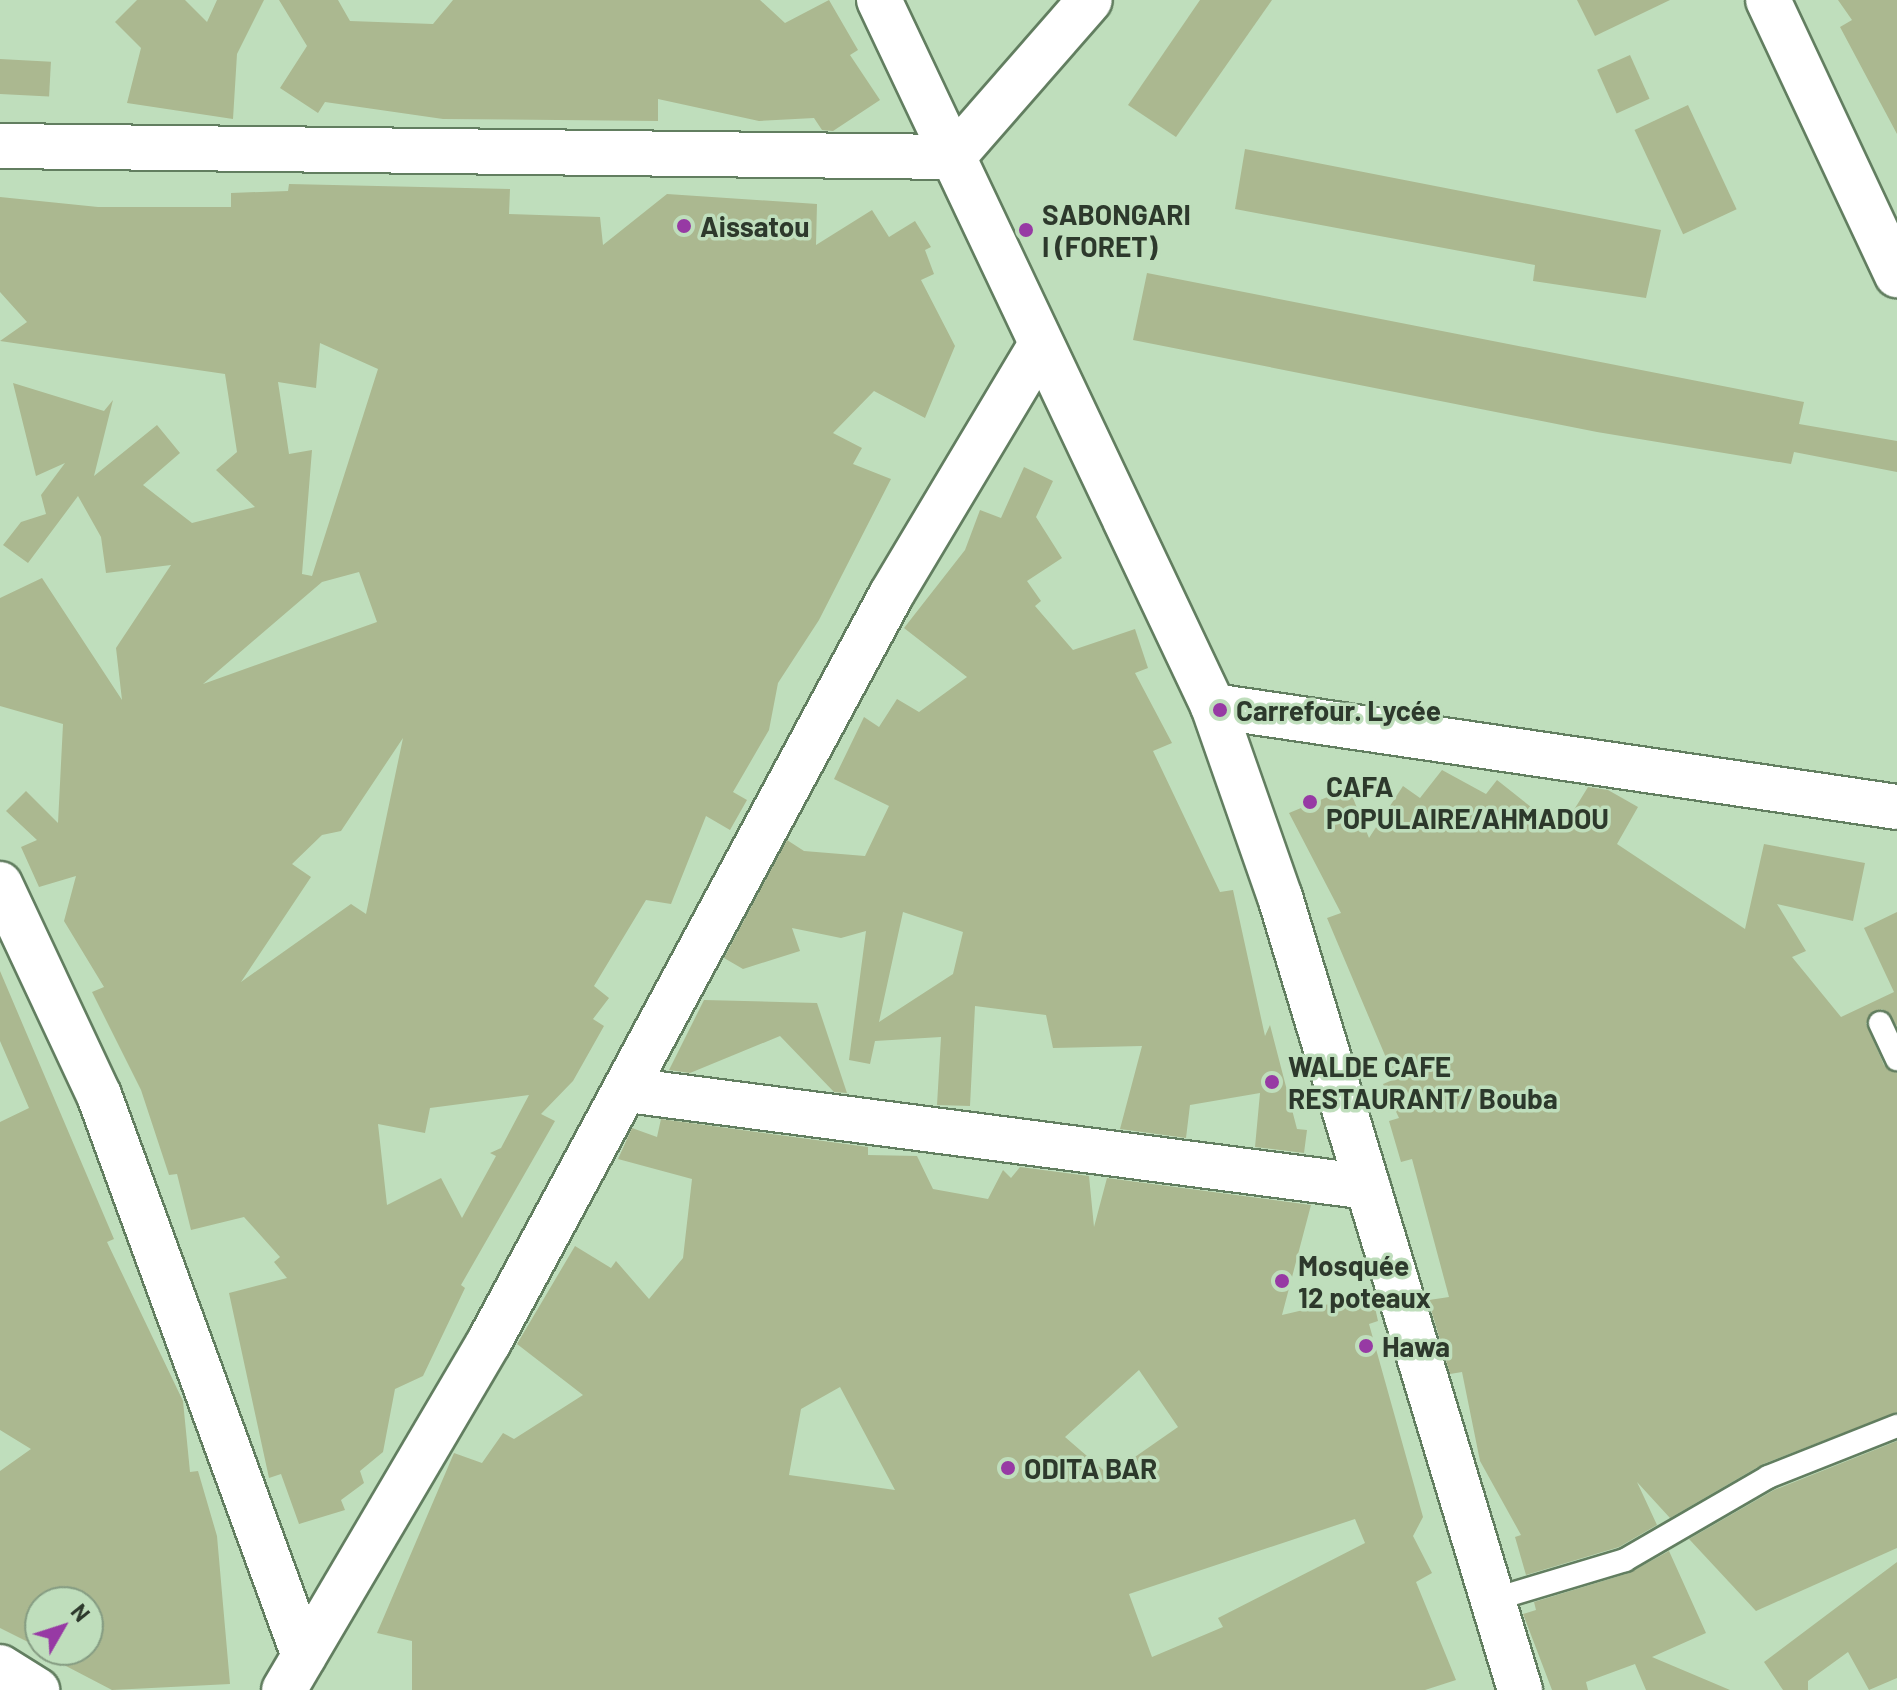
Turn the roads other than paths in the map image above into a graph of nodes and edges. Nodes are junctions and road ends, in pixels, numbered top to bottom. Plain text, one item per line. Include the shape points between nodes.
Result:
1 (879, 0) edge
2 (1090, 0) edge
3 (1768, 0) edge
4 (0, 146) edge
5 (953, 157) junction
6 (1892, 251) edge
7 (1040, 346) junction
8 (1213, 706) junction
9 (1897, 807) edge
10 (0, 884) edge
11 (1880, 1023) dead end
12 (1897, 1059) edge
13 (628, 1090) junction
14 (1368, 1187) junction
15 (1897, 1426) edge
16 (1492, 1600) junction
17 (0, 1667) edge
18 (294, 1673) edge
19 (37, 1690) edge
20 (1520, 1690) edge

1 - 5 street
2 - 5 street
3 - 6 street
4 - 5 street
5 - 7 street
7 - 8 street
7 - 13 street via 891,595
8 - 9 street
8 - 14 street
10 - 18 street via 99,1095
11 - 12 lane
13 - 14 street
13 - 18 street
14 - 16 street
15 - 16 lane via 1768,1477 1625,1560
16 - 20 street
17 - 19 street

